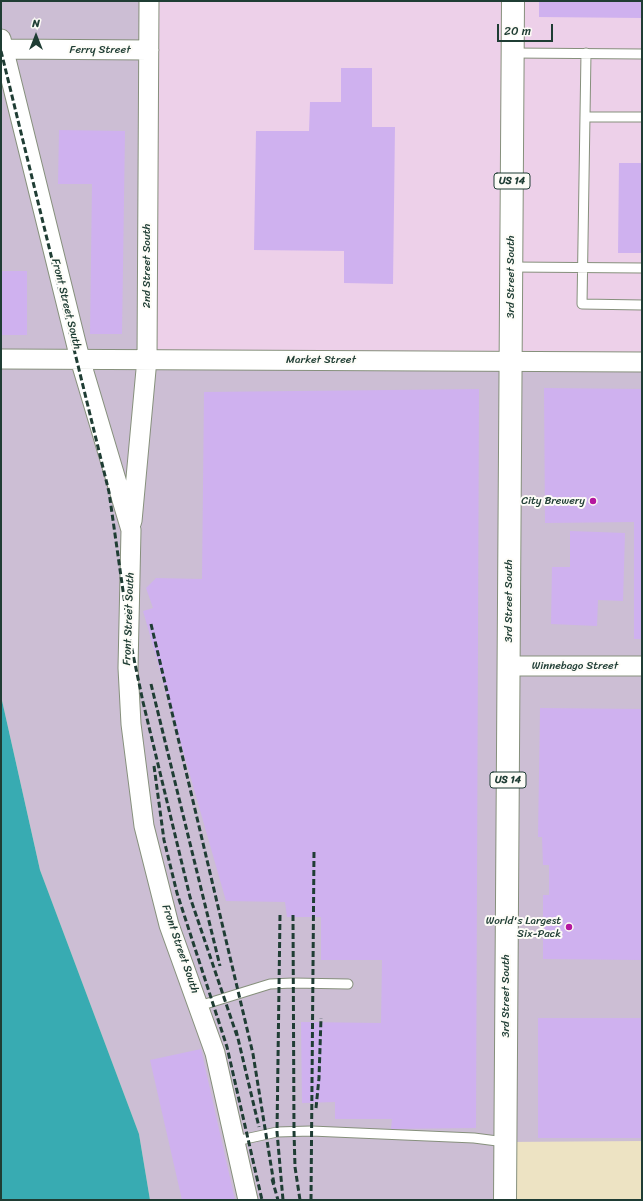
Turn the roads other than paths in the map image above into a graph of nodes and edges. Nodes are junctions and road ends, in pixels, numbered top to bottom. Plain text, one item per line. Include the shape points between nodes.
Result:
1 (149, 1) edge
2 (513, 1) edge
3 (2, 44) edge
4 (148, 50) junction
5 (512, 53) junction
6 (586, 53) junction
7 (642, 54) edge
8 (585, 117) junction
9 (642, 117) edge
10 (511, 267) junction
11 (583, 267) junction
12 (642, 268) edge
13 (642, 305) edge
14 (80, 358) junction
15 (1, 359) edge
16 (147, 359) junction
17 (510, 361) junction
18 (642, 362) edge
19 (131, 530) junction
20 (508, 666) junction
21 (642, 666) edge
22 (348, 984) dead end
23 (199, 1006) junction
24 (236, 1141) junction
25 (506, 1142) junction
26 (248, 1200) edge
27 (505, 1200) edge

1 - 4 street, 2nd Street South
2 - 5 highway, 3rd Street South / US 14
3 - 4 street, Ferry Street
3 - 14 street, Front Street South
4 - 16 street, 2nd Street South
5 - 6 lane
5 - 10 highway, 3rd Street South / US 14
6 - 7 lane
6 - 8 lane
8 - 9 lane
8 - 11 lane
10 - 11 lane
10 - 17 highway, 3rd Street South / US 14
11 - 12 lane
11 - 13 lane via 582,304
14 - 15 street, Market Street
14 - 16 street, Market Street
14 - 19 street, Front Street South
16 - 17 street, Market Street
16 - 19 street, 2nd Street South
17 - 18 street, Market Street
17 - 20 highway, 3rd Street South / US 14
19 - 23 street, Front Street South via 128,668 131,724 144,826 169,925
20 - 21 street, Winnebago Street
20 - 25 highway, 3rd Street South / US 14
22 - 23 lane via 270,984
23 - 24 street, Front Street South via 215,1053
24 - 25 lane via 277,1132 311,1131 474,1138
24 - 26 street, Front Street South
25 - 27 highway, 3rd Street South / US 14

